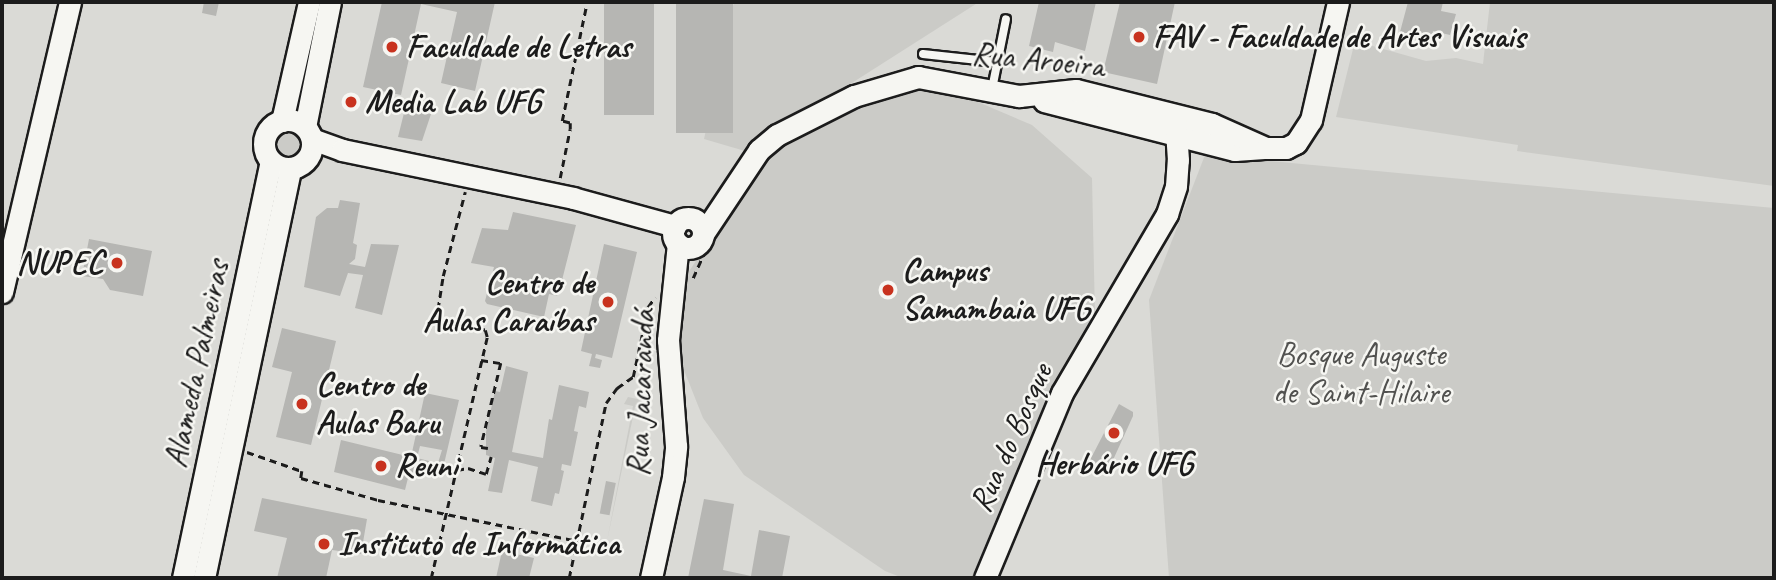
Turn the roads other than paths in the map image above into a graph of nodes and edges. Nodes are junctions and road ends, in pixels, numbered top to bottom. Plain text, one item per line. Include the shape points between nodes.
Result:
1 (70, 2) edge
2 (309, 2) edge
3 (330, 2) edge
4 (1338, 2) edge
5 (1006, 19) dead end
6 (923, 54) dead end
7 (998, 62) junction
8 (992, 89) junction
9 (282, 121) junction
10 (1175, 126) junction
11 (309, 133) junction
12 (281, 166) junction
13 (693, 236) junction
14 (2, 292) edge
15 (183, 578) edge
16 (204, 578) edge
17 (651, 578) edge
18 (985, 578) edge

1 - 14 street
2 - 9 street
3 - 11 street
4 - 10 street, Rua Aroeira via 1306,132 1286,148 1235,150
5 - 7 lane
6 - 7 lane
7 - 8 lane
8 - 10 street, Rua Aroeira
8 - 13 street, Rua Aroeira via 918,77 854,96 777,135 758,150 727,200
9 - 11 street via 296,121
9 - 12 street via 270,129 264,142
10 - 18 street, Rua do Bosque via 1178,160 1167,214 1062,393
11 - 12 street via 309,157
11 - 13 street via 342,150 555,195
12 - 15 street, Alameda Palmeiras
12 - 16 street, Alameda Palmeiras
13 - 17 street, Rua Jacarandá via 676,287 668,340 676,446

